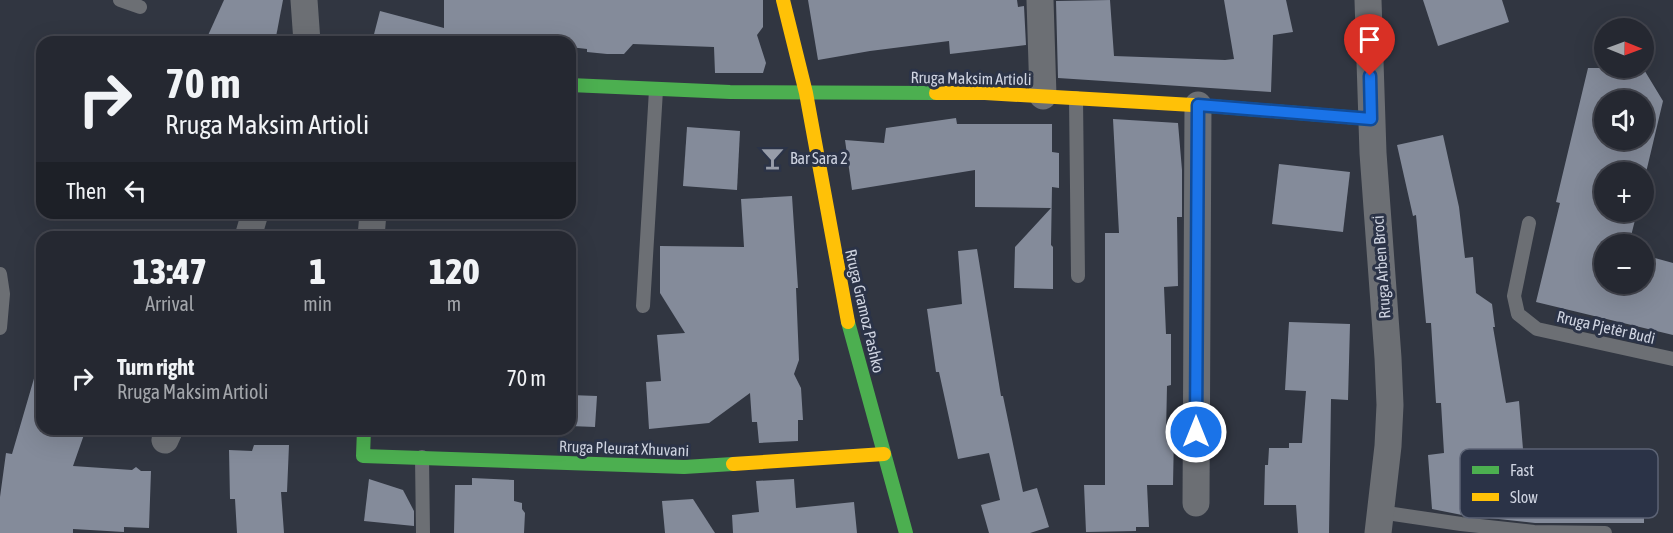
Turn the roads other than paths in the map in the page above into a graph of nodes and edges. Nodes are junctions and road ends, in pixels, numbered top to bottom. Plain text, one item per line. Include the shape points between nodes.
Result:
1 (120, 0) edge
2 (304, 0) edge
3 (783, 0) edge
4 (1040, 0) edge
5 (1368, 0) edge
6 (140, 7) dead end
7 (307, 36) edge
8 (576, 85) edge
9 (656, 90) junction
10 (806, 93) junction
11 (1042, 96) junction
12 (1076, 98) junction
13 (1198, 105) junction
14 (1371, 119) junction
15 (1529, 223) dead end
16 (0, 274) edge
17 (1078, 276) dead end
18 (643, 306) dead end
19 (0, 328) edge
20 (1673, 359) edge
21 (364, 435) edge
22 (884, 454) junction
23 (422, 457) junction
24 (1196, 503) dead end
25 (1379, 523) edge
26 (423, 533) edge
27 (906, 533) edge
28 (1605, 533) edge

1 - 6 lane
2 - 7 street
3 - 10 street, Rruga Gramoz Pashko
4 - 11 street
5 - 14 street, Rruga Arben Broci
8 - 9 street, Rruga Maksim Artioli
9 - 10 street, Rruga Maksim Artioli
9 - 18 lane
10 - 11 street, Rruga Maksim Artioli
10 - 22 street, Rruga Gramoz Pashko via 849,327
11 - 12 street, Rruga Maksim Artioli
12 - 13 street, Rruga Maksim Artioli
12 - 17 lane
13 - 14 street, Rruga Maksim Artioli
13 - 24 street
14 - 25 street, Rruga Arben Broci via 1390,405
15 - 20 lane, Rruga Pjetër Budi via 1514,296 1518,314 1537,328
16 - 19 lane
21 - 23 street, Rruga Pleurat Xhuvani via 363,456
22 - 23 street, Rruga Pleurat Xhuvani via 684,467
22 - 27 street, Rruga Gramoz Pashko
23 - 26 lane
25 - 28 lane

